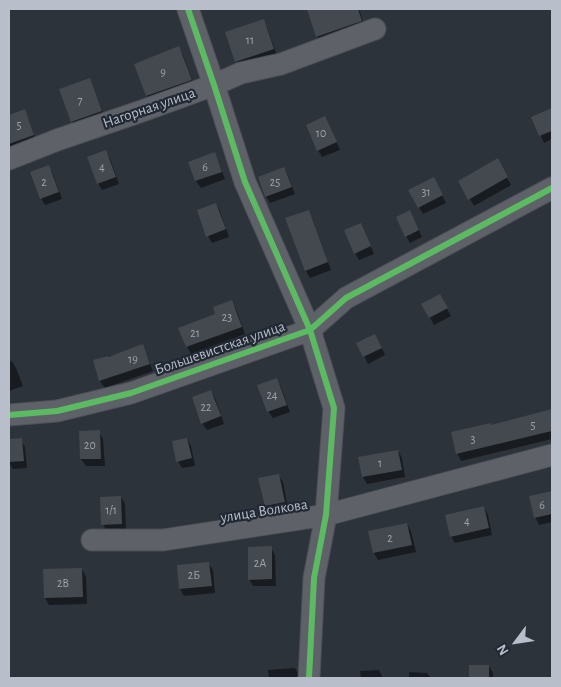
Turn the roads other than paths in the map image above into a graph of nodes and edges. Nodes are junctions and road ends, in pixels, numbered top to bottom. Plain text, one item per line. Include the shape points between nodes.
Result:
1 (188, 9) edge
2 (375, 29) dead end
3 (214, 85) junction
4 (9, 159) edge
5 (552, 188) edge
6 (310, 330) junction
7 (9, 415) edge
8 (552, 455) edge
9 (326, 515) junction
10 (92, 540) dead end
11 (309, 678) edge

1 - 3 street
2 - 3 street, Нагорная улица
3 - 4 street, Нагорная улица
3 - 6 street via 245,182
5 - 6 street, Большевистская улица via 346,298
6 - 7 street, Большевистская улица via 131,393 57,411
6 - 9 street via 334,408
8 - 9 street, улица Волкова
9 - 10 street, улица Волкова via 163,540
9 - 11 street via 314,578

